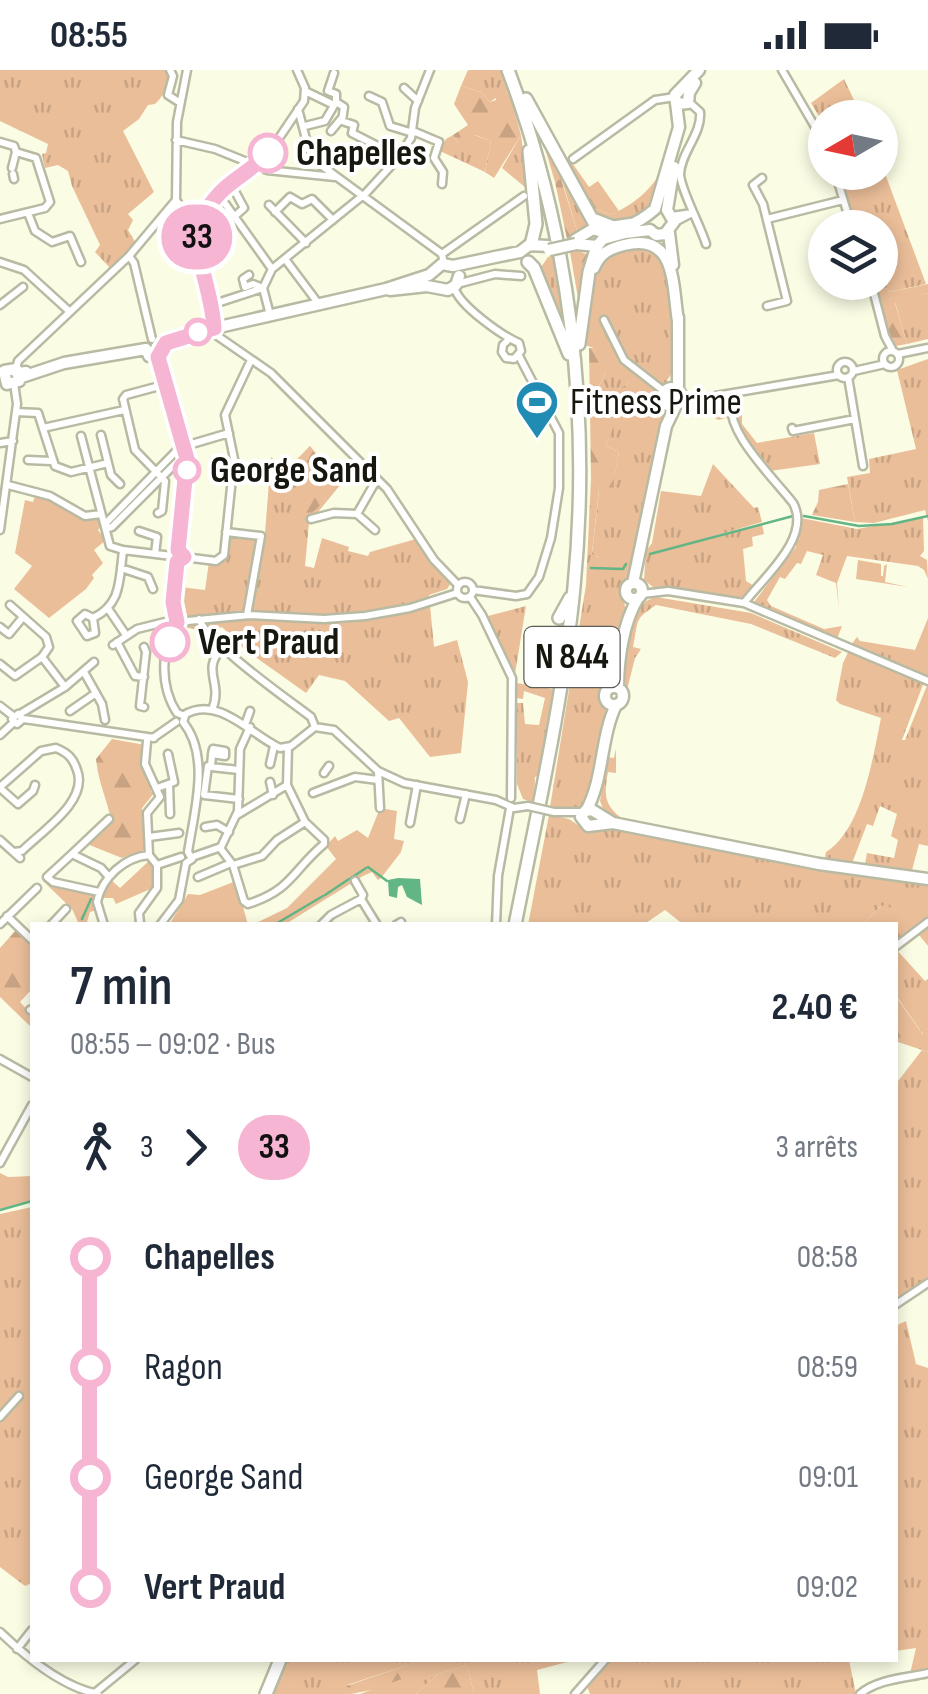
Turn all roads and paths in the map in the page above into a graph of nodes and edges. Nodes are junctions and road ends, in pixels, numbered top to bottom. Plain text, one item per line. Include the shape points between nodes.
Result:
1 (170, 70) edge
2 (187, 70) edge
3 (296, 70) edge
4 (430, 70) edge
5 (512, 70) edge
6 (702, 70) edge
7 (782, 70) edge
8 (334, 73) dead end
9 (404, 88) dead end
10 (305, 91) junction
11 (348, 93) dead end
12 (369, 96) dead end
13 (684, 98) junction
14 (335, 100) junction
15 (418, 101) junction
16 (180, 102) junction
17 (524, 104) junction
18 (298, 109) junction
19 (808, 115) edge
20 (341, 119) junction
21 (304, 126) junction
22 (330, 132) dead end
23 (413, 132) junction
24 (176, 140) junction
25 (0, 142) edge
26 (16, 152) junction
27 (399, 157) junction
28 (573, 160) dead end
29 (255, 166) junction
30 (13, 174) dead end
31 (336, 177) junction
32 (762, 178) dead end
33 (231, 184) junction
34 (442, 184) dead end
35 (840, 190) edge
36 (219, 195) junction
37 (362, 196) junction
38 (529, 198) junction
39 (176, 200) junction
40 (843, 200) junction
41 (587, 208) junction
42 (846, 210) edge
43 (28, 213) junction
44 (692, 213) junction
45 (236, 216) junction
46 (0, 219) edge
47 (767, 219) junction
48 (333, 220) junction
49 (659, 222) junction
50 (197, 226) junction
51 (591, 239) junction
52 (306, 243) junction
53 (706, 244) dead end
54 (535, 252) junction
55 (129, 256) junction
56 (495, 258) junction
57 (285, 259) junction
58 (0, 262) edge
59 (81, 262) dead end
60 (272, 270) junction
61 (249, 275) dead end
62 (449, 276) junction
63 (521, 276) dead end
64 (29, 282) junction
65 (386, 288) junction
66 (259, 290) junction
67 (245, 291) junction
68 (587, 293) junction
69 (876, 300) edge
70 (318, 303) junction
71 (0, 305) edge
72 (211, 305) junction
73 (676, 305) junction
74 (767, 306) dead end
75 (70, 312) junction
76 (270, 315) junction
77 (604, 320) dead end
78 (678, 322) junction
79 (214, 328) junction
80 (506, 341) junction
81 (158, 343) junction
82 (579, 344) junction
83 (928, 350) edge
84 (518, 356) junction
85 (890, 356) junction
86 (158, 357) joint
87 (251, 360) junction
88 (846, 371) junction
89 (11, 375) edge
90 (166, 384) junction
91 (576, 389) junction
92 (733, 394) junction
93 (722, 396) junction
94 (672, 402) junction
95 (124, 410) junction
96 (16, 412) junction
97 (855, 419) junction
98 (731, 420) junction
99 (43, 428) junction
100 (792, 428) dead end
101 (230, 434) junction
102 (101, 435) dead end
103 (81, 436) dead end
104 (13, 441) junction
105 (0, 444) edge
106 (185, 448) junction
107 (28, 460) dead end
108 (51, 460) junction
109 (108, 463) junction
110 (863, 466) dead end
111 (89, 468) junction
112 (158, 474) junction
113 (377, 479) junction
114 (120, 484) dead end
115 (8, 485) junction
116 (101, 514) junction
117 (158, 514) dead end
118 (357, 514) junction
119 (311, 520) dead end
120 (106, 528) junction
121 (0, 530) edge
122 (375, 530) dead end
123 (139, 531) dead end
124 (226, 532) junction
125 (122, 550) junction
126 (155, 554) junction
127 (178, 556) junction
128 (121, 568) junction
129 (576, 570) junction
130 (153, 589) dead end
131 (457, 589) junction
132 (636, 590) junction
133 (471, 594) junction
134 (744, 603) junction
135 (10, 604) dead end
136 (109, 610) junction
137 (247, 615) junction
138 (24, 616) junction
139 (93, 618) dead end
140 (559, 618) dead end
141 (199, 619) junction
142 (171, 622) junction
143 (0, 627) edge
144 (126, 635) junction
145 (224, 646) junction
146 (144, 647) dead end
147 (42, 657) junction
148 (94, 662) dead end
149 (0, 664) edge
150 (84, 672) junction
151 (144, 677) junction
152 (550, 678) dead end
153 (928, 681) edge
154 (65, 687) junction
155 (96, 693) junction
156 (0, 706) edge
157 (144, 706) dead end
158 (212, 710) junction
159 (70, 711) dead end
160 (250, 712) dead end
161 (17, 718) junction
162 (180, 718) junction
163 (556, 718) junction
164 (105, 720) dead end
165 (247, 726) junction
166 (315, 727) junction
167 (0, 734) edge
168 (150, 739) junction
169 (274, 746) junction
170 (288, 747) junction
171 (168, 754) dead end
172 (212, 754) dead end
173 (270, 764) dead end
174 (211, 767) junction
175 (239, 770) junction
176 (378, 771) junction
177 (378, 780) junction
178 (270, 782) dead end
179 (169, 784) junction
180 (35, 785) dead end
181 (417, 785) junction
182 (287, 786) junction
183 (0, 788) edge
184 (157, 788) junction
185 (313, 793) dead end
186 (466, 794) junction
187 (273, 795) junction
188 (239, 799) junction
189 (514, 801) junction
190 (380, 808) dead end
191 (170, 814) dead end
192 (237, 815) junction
193 (590, 816) junction
194 (109, 819) dead end
195 (460, 819) dead end
196 (305, 822) junction
197 (410, 823) dead end
198 (205, 828) dead end
199 (229, 832) junction
200 (179, 833) dead end
201 (149, 837) junction
202 (0, 840) edge
203 (220, 848) junction
204 (72, 854) junction
205 (149, 855) junction
206 (187, 857) junction
207 (232, 864) junction
208 (157, 865) junction
209 (109, 877) junction
210 (198, 877) dead end
211 (928, 879) edge
212 (355, 880) dead end
213 (37, 888) dead end
214 (99, 892) junction
215 (360, 899) junction
216 (66, 909) dead end
217 (8, 916) junction
218 (54, 922) edge
219 (103, 922) edge
220 (140, 922) edge
221 (162, 922) edge
222 (323, 922) edge
223 (375, 922) edge
224 (496, 922) edge
225 (520, 922) edge
226 (520, 922) edge
227 (928, 922) edge
228 (0, 924) edge
229 (30, 938) edge
230 (898, 945) edge
231 (0, 1060) edge
232 (30, 1076) edge
233 (30, 1109) edge
234 (0, 1164) edge
235 (928, 1283) edge
236 (898, 1303) edge
237 (18, 1396) dead end
238 (0, 1417) edge
239 (0, 1632) edge
240 (30, 1633) edge
241 (17, 1649) junction
242 (30, 1658) edge
243 (36, 1662) edge
244 (133, 1662) edge
245 (276, 1662) edge
246 (603, 1662) edge
247 (928, 1673) edge
248 (266, 1692) edge
249 (92, 1694) edge
250 (575, 1694) edge
251 (860, 1694) edge

1 - 16 street via 168,95
2 - 16 street
3 - 10 street
4 - 15 street
5 - 17 highway, N 844
6 - 13 main road
7 - 19 street
8 - 14 street via 328,91
9 - 15 street
10 - 14 street
10 - 18 street
11 - 14 street
12 - 23 street via 382,102 390,126
13 - 28 street via 655,100
13 - 44 street via 700,112 680,178
13 - 49 main road
14 - 20 street via 344,107
14 - 21 street via 325,121
15 - 23 street
16 - 24 street
17 - 38 highway
17 - 41 highway
17 - 82 highway, N 844 via 562,234
17 - 91 highway, N 844 via 556,234
18 - 21 street
18 - 29 street
20 - 22 street
20 - 27 street via 354,125 352,133
21 - 31 street via 313,158
23 - 27 street
23 - 34 street via 439,142 434,158
24 - 29 street
24 - 39 street
25 - 26 street
26 - 30 street
26 - 43 street via 36,158 50,202
27 - 37 street
29 - 31 street
29 - 33 street
31 - 37 street
32 - 47 street via 753,185
33 - 36 street
33 - 45 street via 244,206
35 - 40 street
36 - 45 street
36 - 50 street
37 - 48 street
37 - 62 street
38 - 54 highway
38 - 56 main road via 528,240
38 - 62 street
39 - 50 street
39 - 55 street
40 - 42 street
40 - 47 street
41 - 49 highway via 601,225
41 - 51 highway
43 - 46 street
43 - 59 street via 35,231 52,242 70,236
44 - 49 street
44 - 53 street
45 - 60 street
47 - 74 street via 786,301
48 - 52 street
48 - 52 street via 312,199 302,204 292,196 272,209
49 - 51 main road
49 - 73 main road
49 - 78 main road
50 - 72 street
51 - 54 main road, bridge
51 - 68 highway
52 - 57 street
54 - 56 main road
54 - 62 main road
54 - 91 highway via 534,268
55 - 75 street
55 - 81 street
56 - 62 main road
57 - 60 street
57 - 70 street
58 - 64 street via 20,268
60 - 66 street
61 - 67 street
62 - 63 street
62 - 65 main road
62 - 65 main road via 434,272
62 - 80 street via 455,302
64 - 71 street
64 - 75 street
65 - 70 main road
66 - 67 street via 253,284
66 - 76 street
67 - 72 street
68 - 73 main road via 604,252 646,242 666,256
68 - 82 highway
69 - 85 street
70 - 76 main road
72 - 79 street
73 - 78 main road
75 - 89 street
76 - 79 main road
77 - 94 street via 624,360
78 - 94 main road
79 - 81 main road
79 - 87 street
80 - 84 street via 519,343
80 - 84 street via 504,356
81 - 86 main road via 164,352
81 - 89 main road
82 - 225 highway, N 844 via 586,447 582,580 566,696
83 - 85 street
84 - 133 street via 559,433 551,538 527,594
85 - 88 street
86 - 90 street
87 - 101 street via 226,412
87 - 113 street
88 - 92 street
88 - 94 street
88 - 97 street
89 - 96 street
90 - 95 street via 124,395
90 - 106 street
91 - 129 highway, N 844
92 - 93 street
92 - 98 street
93 - 94 street
93 - 98 street
94 - 132 main road
95 - 99 street
95 - 112 street via 136,452
96 - 99 street via 36,411
96 - 104 street
97 - 100 street
97 - 110 street
98 - 134 street via 799,519 792,540
99 - 108 street
101 - 106 street
101 - 124 street via 234,459
102 - 109 street
103 - 111 street
104 - 105 street
104 - 115 street
106 - 112 street
106 - 127 street
107 - 108 street
108 - 111 street via 71,472
109 - 111 street
109 - 114 street
111 - 116 street
112 - 117 street via 165,481
112 - 120 street
113 - 118 street
113 - 131 street
115 - 116 street via 50,496 85,516
115 - 121 street
116 - 120 street
118 - 119 street
118 - 122 street
120 - 125 street via 112,548
123 - 126 street via 157,536
124 - 127 street via 220,561
124 - 137 street via 261,536
125 - 126 street
125 - 128 street
126 - 127 street
127 - 142 street
128 - 130 street via 148,578
128 - 136 street
129 - 140 highway
129 - 163 highway, N 844
131 - 133 street via 461,598
131 - 133 street via 468,582
131 - 137 street via 365,616
132 - 134 street
132 - 193 main road via 614,688 622,696 612,704
133 - 189 street via 512,678
134 - 153 street
135 - 138 street
136 - 139 street
136 - 144 street
137 - 141 street
138 - 143 street via 8,634
138 - 147 street via 47,639
141 - 142 street
141 - 145 street
142 - 144 street
142 - 162 street via 164,686
144 - 151 street via 115,644 136,676
145 - 158 street via 214,659 218,694
145 - 166 street
146 - 151 street
147 - 149 street via 16,676
147 - 154 street
148 - 150 street
150 - 154 street
150 - 155 street
151 - 157 street
152 - 163 highway
154 - 161 street
155 - 159 street
155 - 164 street
156 - 161 street
158 - 162 street via 198,707
158 - 165 street
160 - 165 street
161 - 167 street
161 - 168 street
162 - 168 street
162 - 206 street via 195,738 199,760
163 - 226 highway, N 844
165 - 169 street
165 - 175 street
166 - 170 street
166 - 176 street via 334,730
168 - 184 street via 145,764
169 - 170 street
169 - 173 street
170 - 182 street
171 - 179 street via 174,782
172 - 174 street
174 - 175 street
174 - 188 street via 204,795
175 - 188 street
176 - 177 street
176 - 181 street
177 - 185 street via 357,776
177 - 190 street
178 - 187 street
179 - 184 street
179 - 191 street
180 - 183 street via 18,804
181 - 186 street
181 - 197 street
182 - 187 street
182 - 196 street
183 - 202 street via 47,749 66,752 80,779 68,806 17,855
184 - 201 street
186 - 189 street
186 - 195 street
187 - 192 street
188 - 192 street
189 - 193 street, bridge
189 - 224 street
192 - 199 street
193 - 211 main road
194 - 204 street
196 - 207 street via 262,856
196 - 207 street via 325,841 273,896 244,901
198 - 199 street
199 - 203 street
200 - 201 street
201 - 205 street
203 - 206 street
203 - 207 street
204 - 209 street
204 - 214 street via 47,877
205 - 208 street
205 - 209 street via 132,858
206 - 208 street
206 - 221 street via 180,897
207 - 210 street
208 - 220 street via 157,888
209 - 214 street
212 - 215 street
213 - 217 street
214 - 219 street
215 - 222 street
215 - 223 street
216 - 218 street
217 - 228 street
217 - 229 street
227 - 230 street
231 - 232 street
233 - 234 street
235 - 236 street
237 - 238 street
239 - 241 street
240 - 241 street
241 - 242 street
243 - 249 street
244 - 249 street
245 - 248 highway
246 - 250 street
247 - 251 street

